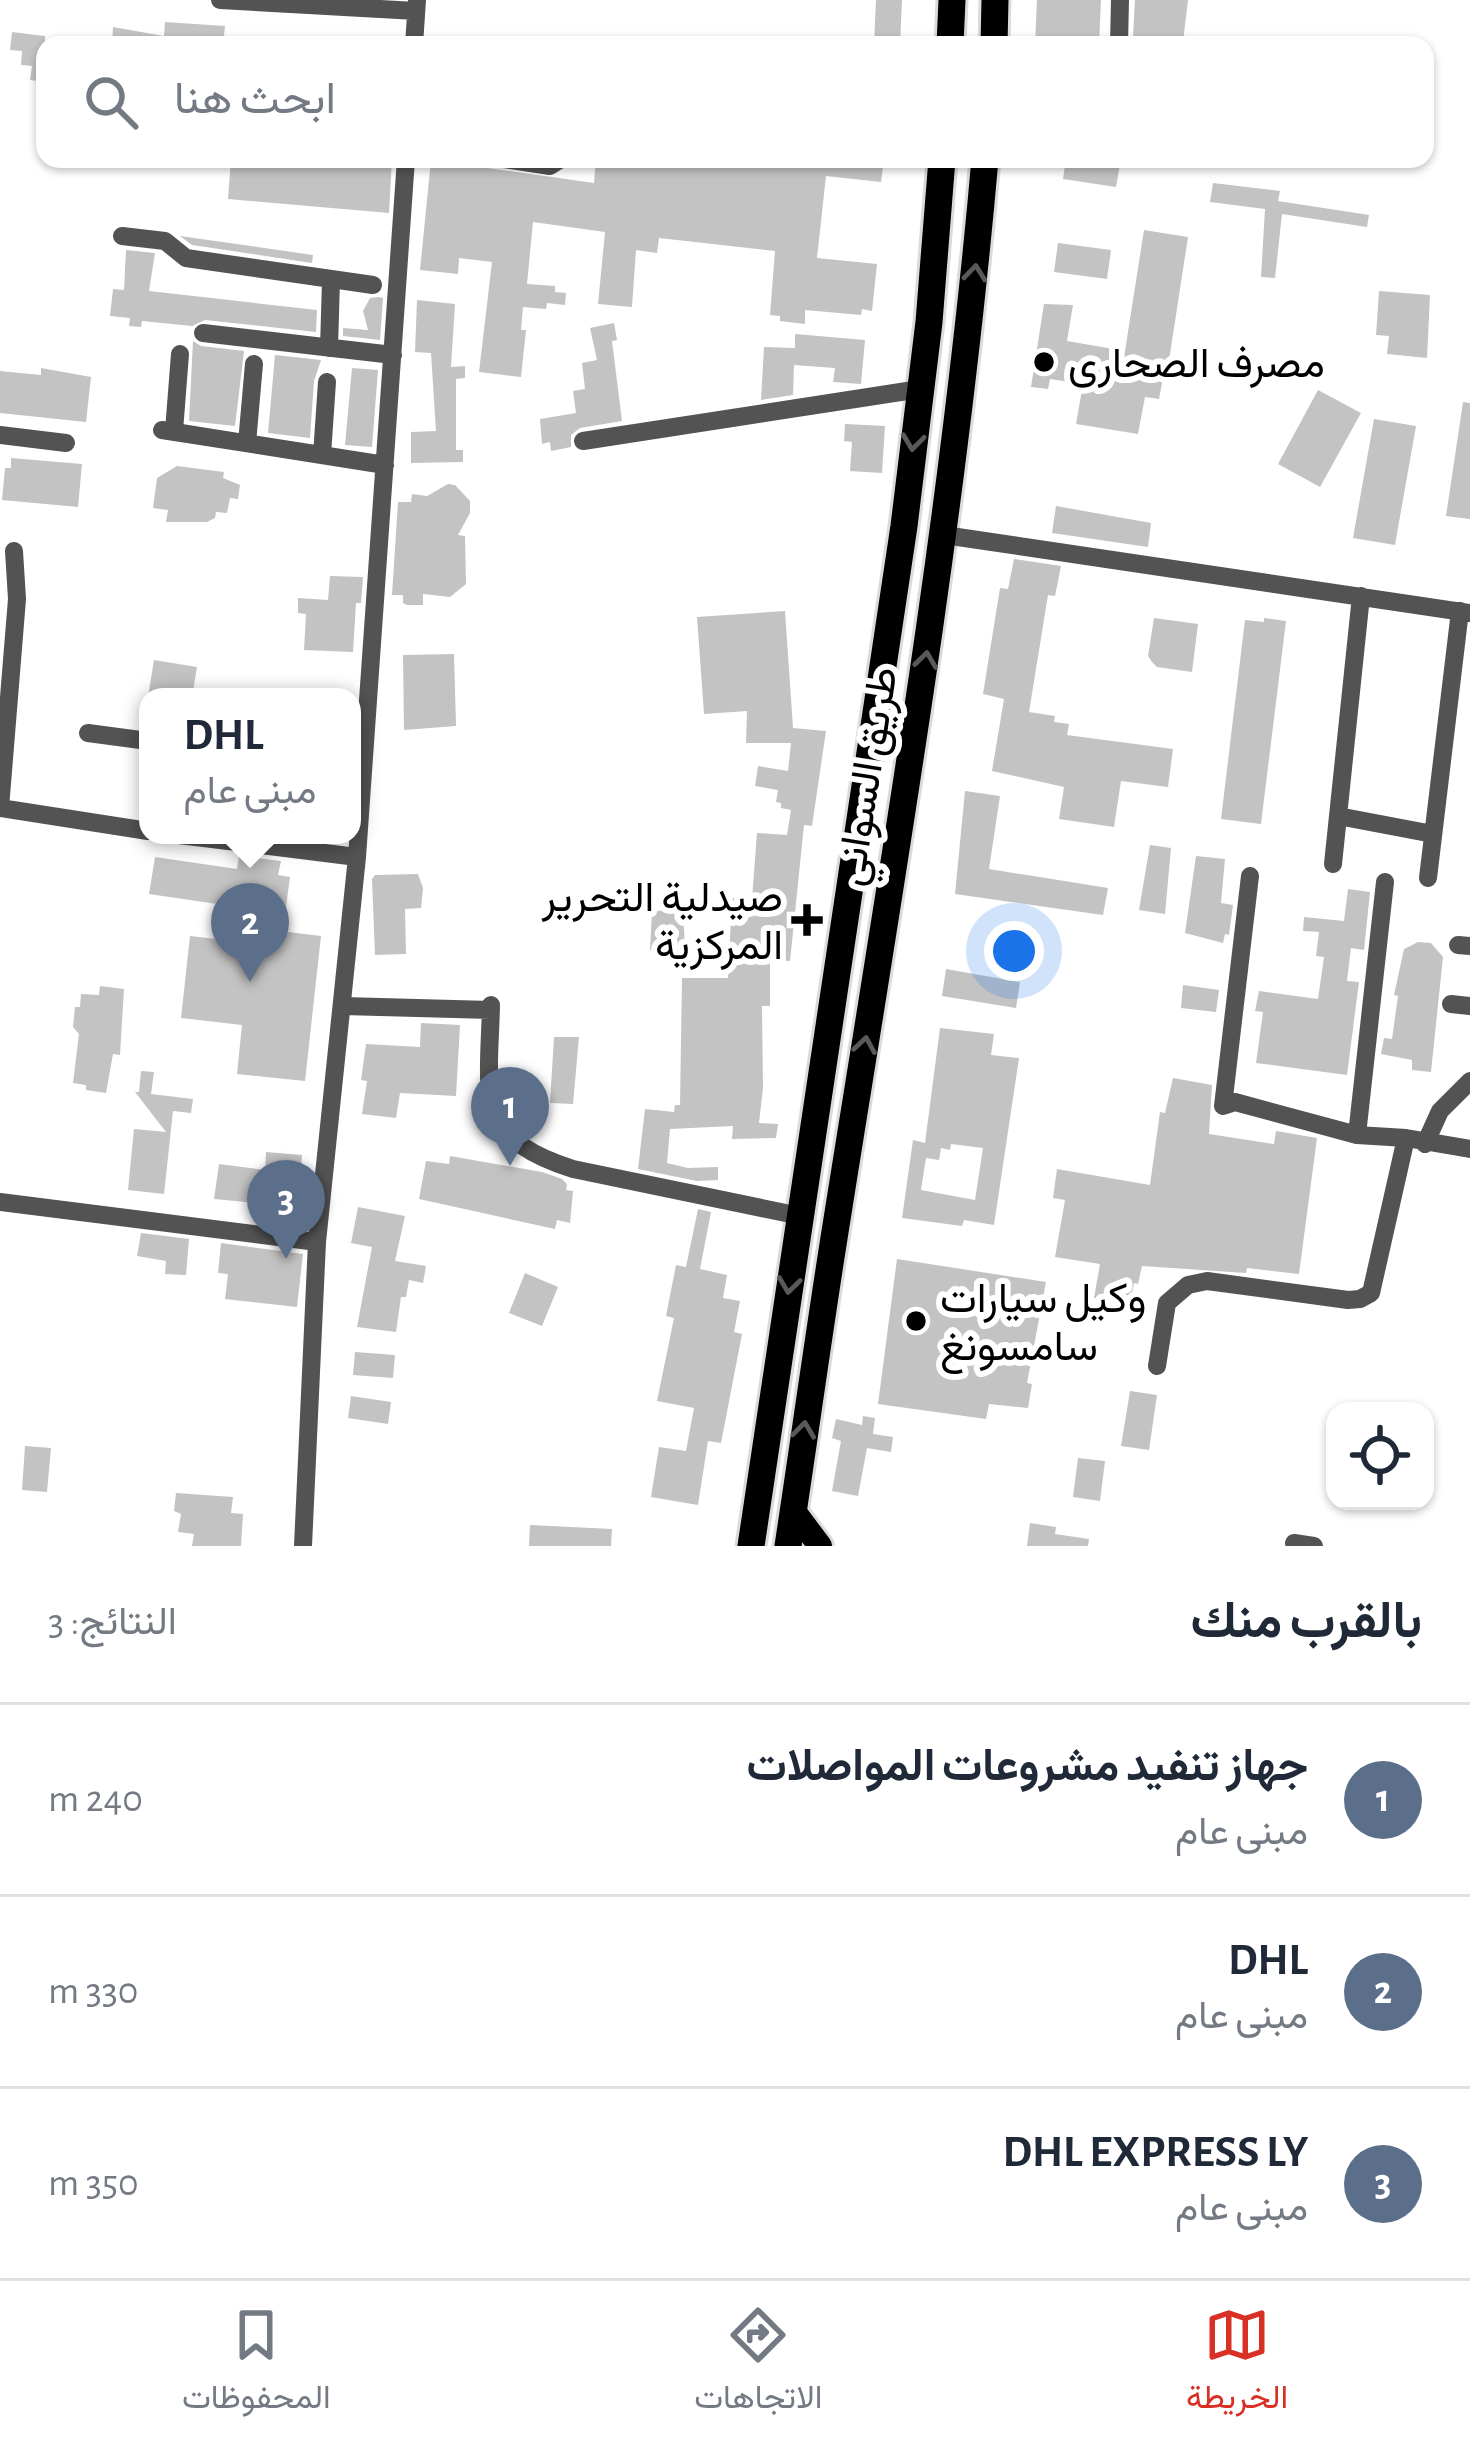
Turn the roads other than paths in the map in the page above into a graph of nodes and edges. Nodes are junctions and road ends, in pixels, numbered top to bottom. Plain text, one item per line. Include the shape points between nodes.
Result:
1 (220, 0) edge
2 (952, 0) edge
3 (995, 0) edge
4 (1120, 0) edge
5 (417, 6) edge
6 (415, 36) edge
7 (953, 36) edge
8 (992, 36) edge
9 (1119, 36) edge
10 (405, 168) edge
11 (941, 168) edge
12 (984, 168) edge
13 (122, 236) dead end
14 (331, 280) junction
15 (373, 285) dead end
16 (203, 333) dead end
17 (329, 348) junction
18 (180, 353) dead end
19 (393, 355) junction
20 (254, 364) dead end
21 (327, 382) dead end
22 (920, 388) junction
23 (0, 435) edge
24 (583, 441) dead end
25 (66, 443) dead end
26 (247, 443) junction
27 (322, 455) junction
28 (385, 465) junction
29 (944, 535) junction
30 (14, 551) dead end
31 (1361, 596) junction
32 (1465, 612) edge
33 (361, 725) edge
34 (88, 734) dead end
35 (139, 740) edge
36 (0, 808) edge
37 (1338, 816) junction
38 (139, 830) edge
39 (1433, 834) junction
40 (251, 844) edge
41 (356, 844) edge
42 (356, 857) junction
43 (1333, 864) dead end
44 (1250, 876) dead end
45 (1428, 878) dead end
46 (1385, 881) dead end
47 (343, 1006) junction
48 (1470, 1081) edge
49 (1357, 1135) junction
50 (1416, 1141) junction
51 (1470, 1149) edge
52 (0, 1202) edge
53 (800, 1216) junction
54 (317, 1242) junction
55 (1157, 1366) dead end
56 (794, 1510) junction
57 (303, 1546) edge
58 (751, 1546) edge
59 (788, 1546) edge
60 (820, 1546) edge

1 - 5 street
2 - 7 highway
3 - 8 highway
4 - 9 street
5 - 6 street
10 - 19 street
11 - 22 highway, طريق السواني
29 -> 12 highway, طريق السواني
13 - 14 street via 165,241 186,258
14 - 15 street
14 - 17 street
16 - 17 street
17 - 19 street
18 - 26 street via 168,430
19 - 28 street
20 - 26 street
21 - 27 street
22 - 24 street
22 -> 53 highway, طريق السواني
23 - 25 street
26 - 27 street
27 - 28 street
28 - 33 street
29 - 31 street
56 -> 29 highway, طريق السواني
30 - 36 street
31 - 32 street
31 - 37 street
32 - 39 street
34 - 35 street
36 - 38 street
37 - 39 street
37 - 43 street
39 - 45 street
40 - 42 street
41 - 42 street
42 - 47 street
44 - 49 street via 1223,1106 1235,1102
46 - 49 street
47 - 53 street via 491,1008 488,1098 514,1140 542,1159
47 - 54 street
48 - 50 street
49 - 50 street
50 - 51 street
50 - 55 street via 1371,1292 1348,1300 1194,1283 1167,1303
52 - 54 street
53 -> 58 highway, طريق السواني
54 - 57 street
56 - 59 highway, طريق السواني
56 - 60 main road

